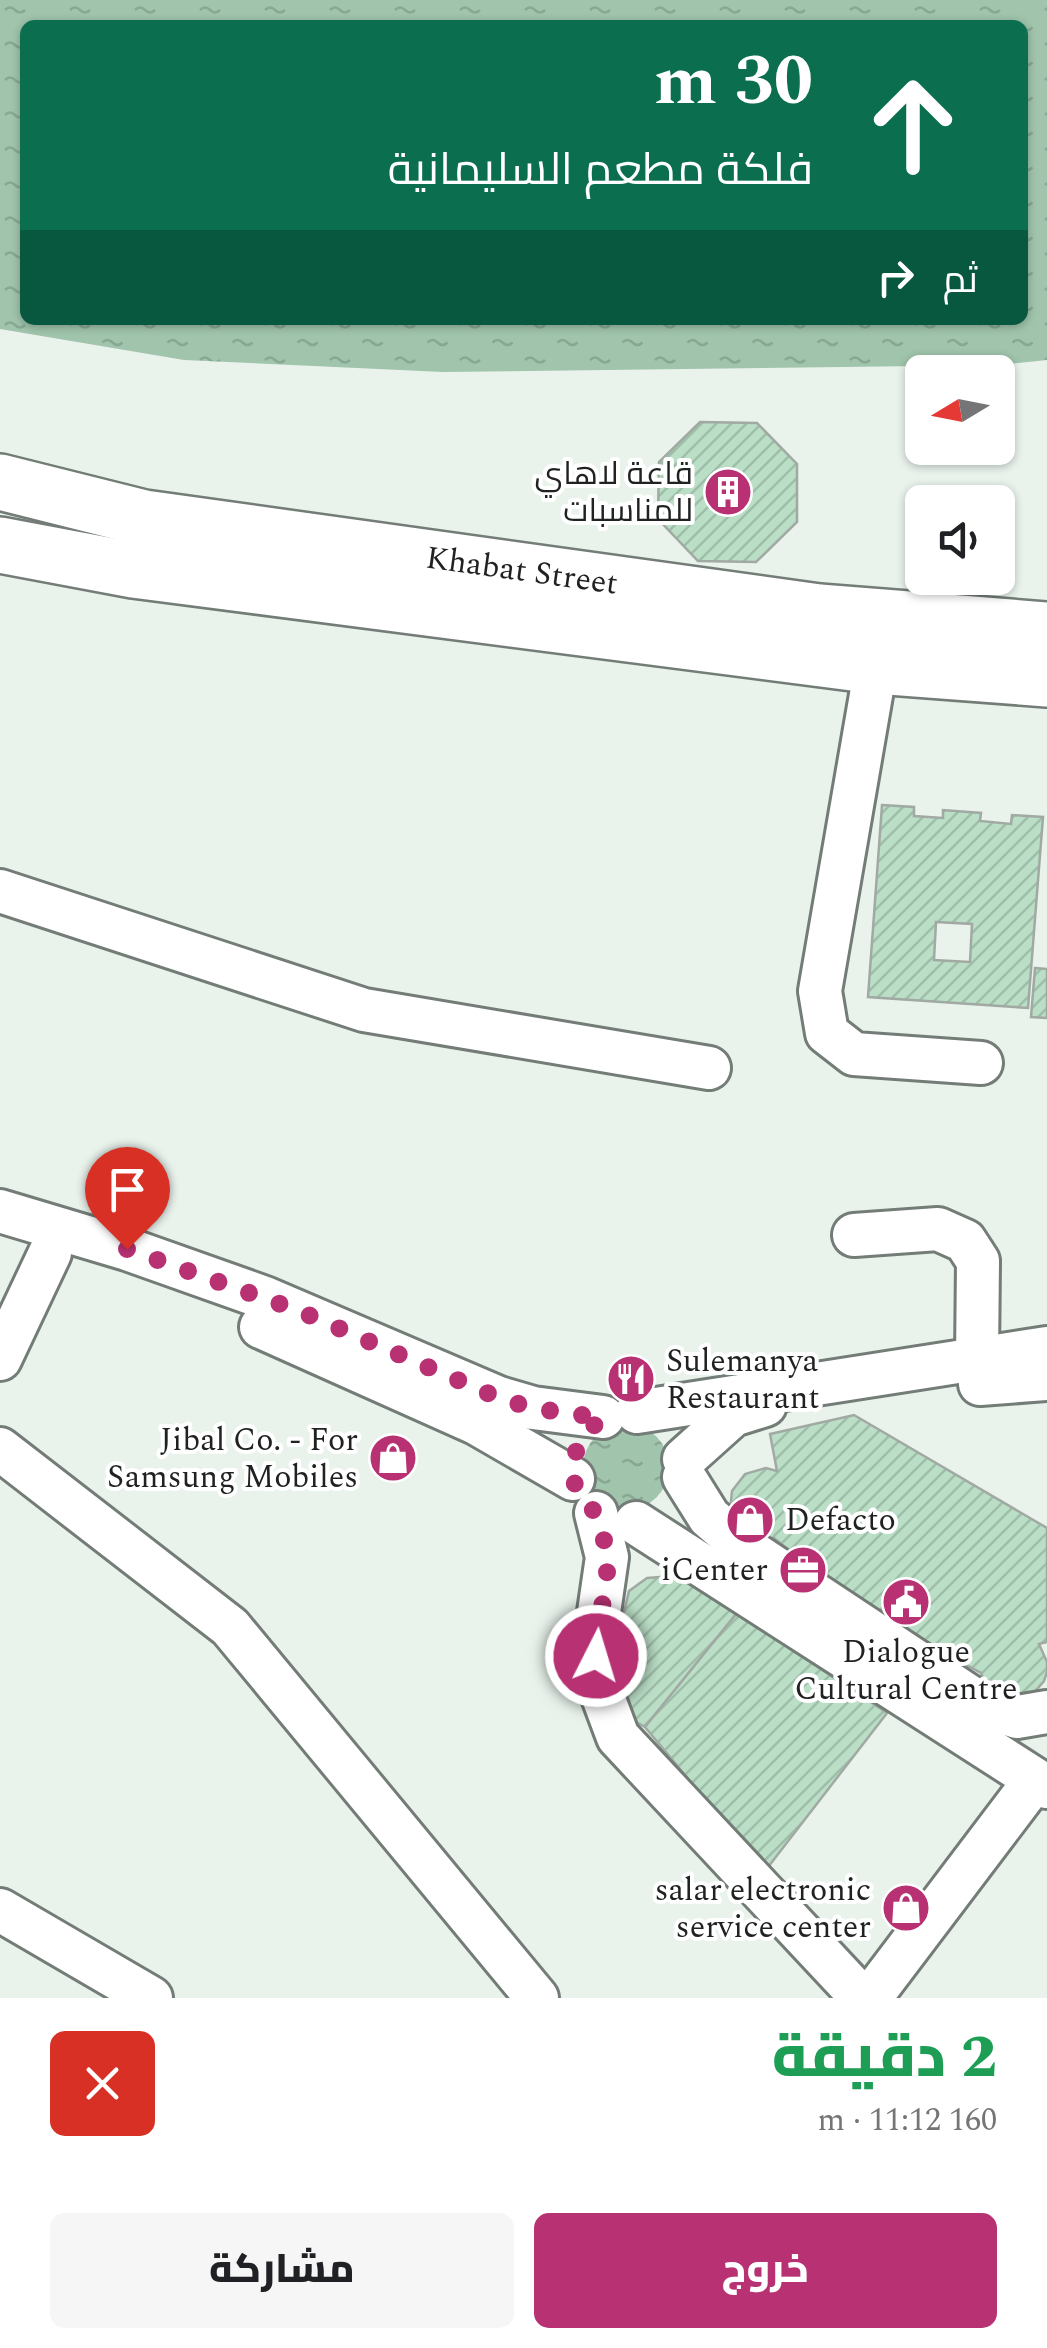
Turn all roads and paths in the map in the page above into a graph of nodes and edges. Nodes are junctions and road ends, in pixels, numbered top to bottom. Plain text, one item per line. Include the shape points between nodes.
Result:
1 (0, 482) edge
2 (15, 554) edge
3 (1047, 630) edge
4 (876, 666) junction
5 (1047, 679) edge
6 (0, 891) edge
7 (981, 1062) dead end
8 (708, 1068) dead end
9 (0, 1210) edge
10 (854, 1235) dead end
11 (0, 1240) edge
12 (50, 1252) junction
13 (1047, 1348) edge
14 (0, 1359) edge
15 (977, 1359) junction
16 (1047, 1379) edge
17 (620, 1415) junction
18 (0, 1449) edge
19 (684, 1468) junction
20 (602, 1505) junction
21 (1047, 1712) edge
22 (1041, 1784) edge
23 (0, 1910) edge
24 (151, 1998) edge
25 (537, 1998) edge
26 (866, 1998) edge

1 - 3 main road, Khabat Street via 144,518 819,612
2 - 4 main road, Khabat Street
4 - 5 main road, Khabat Street
4 - 7 street via 820,991 827,1033 854,1054
6 - 8 street via 364,1010
9 - 17 street via 248,1291 499,1398 550,1412
10 - 15 street via 938,1229 965,1241 978,1261
11 - 12 street
12 - 14 street
12 - 20 street via 303,1344 476,1423
13 - 15 street
15 - 17 street
16 - 19 street via 752,1407 733,1415
17 - 19 street via 654,1418 668,1428
17 - 20 street via 589,1428 573,1460
18 - 25 street via 230,1627
19 - 20 street via 678,1494 653,1518
19 - 21 street via 709,1517 736,1541 986,1707 1017,1717
20 - 22 street
20 - 26 street via 607,1557 596,1678 618,1738
22 - 26 street
23 - 24 street

